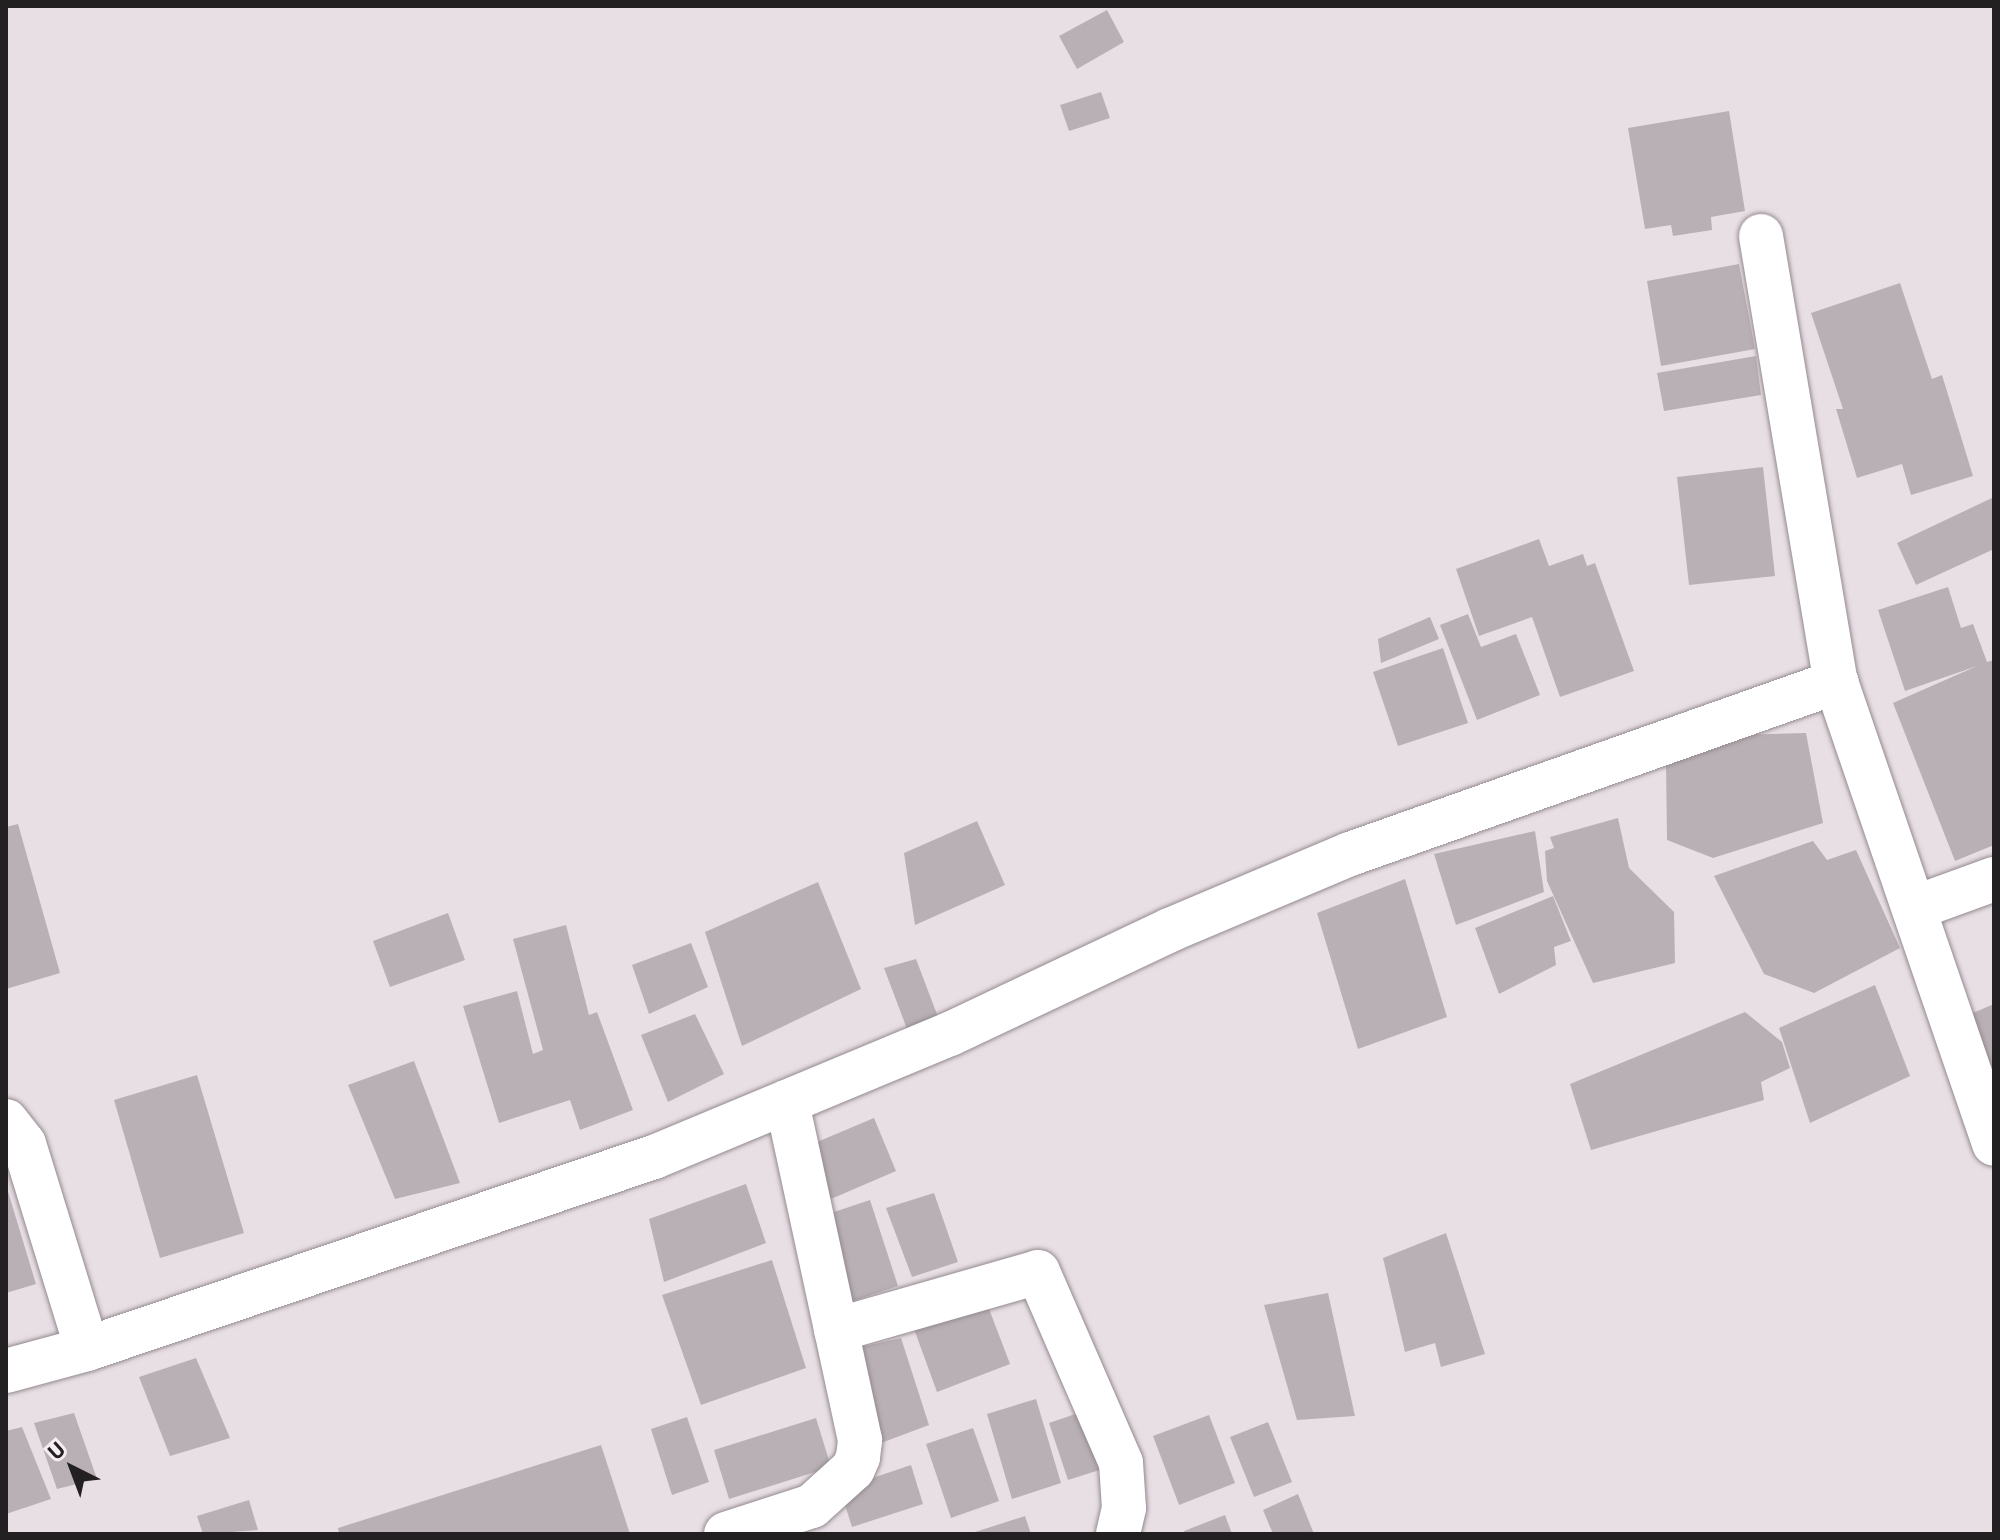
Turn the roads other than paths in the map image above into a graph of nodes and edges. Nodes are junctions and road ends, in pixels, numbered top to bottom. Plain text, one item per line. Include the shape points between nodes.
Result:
1 (1761, 236) dead end
2 (1836, 682) junction
3 (1994, 879) edge
4 (1917, 907) junction
5 (787, 1102) junction
6 (6, 1121) edge
7 (1994, 1144) edge
8 (836, 1330) junction
9 (87, 1349) junction
10 (6, 1371) edge
11 (818, 1520) edge
12 (726, 1534) edge
13 (1118, 1534) edge

1 - 2 street
2 - 4 street
2 - 5 street via 1350,854
3 - 4 street
4 - 7 street
5 - 8 street
5 - 9 street via 547,1194
6 - 9 street via 24,1144
8 - 11 street via 860,1440 853,1469
8 - 13 street via 1038,1272 1121,1463 1124,1508
9 - 10 street
11 - 12 street

